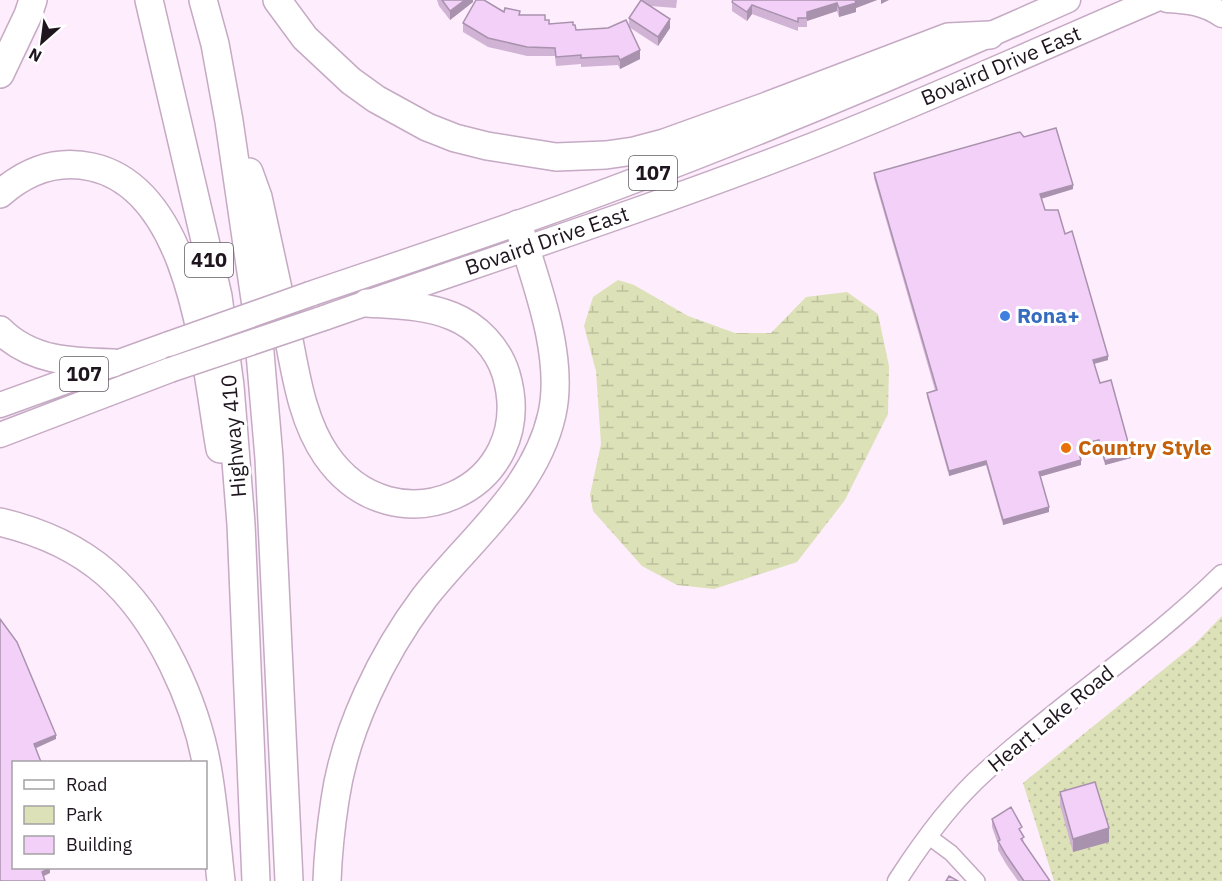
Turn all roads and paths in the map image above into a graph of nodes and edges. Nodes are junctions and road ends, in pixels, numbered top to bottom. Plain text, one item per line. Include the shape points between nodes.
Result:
1 (33, 0) edge
2 (149, 0) edge
3 (203, 0) edge
4 (276, 0) edge
5 (1068, 0) edge
6 (1154, 0) edge
7 (1167, 0) edge
8 (1222, 15) edge
9 (990, 35) junction
10 (0, 74) edge
11 (229, 121) junction
12 (0, 194) edge
13 (522, 236) junction
14 (367, 303) junction
15 (0, 330) edge
16 (113, 363) junction
17 (0, 405) edge
18 (0, 435) edge
19 (0, 522) edge
20 (241, 524) junction
21 (1222, 574) edge
22 (206, 761) edge
23 (207, 767) edge
24 (928, 836) junction
25 (221, 881) edge
26 (256, 881) edge
27 (289, 881) edge
28 (327, 881) edge
29 (897, 881) edge
30 (977, 881) edge

1 - 10 highway
2 - 20 highway, Highway 410 / 410 via 218,296
3 - 11 highway, Highway 410 / 410
4 - 9 highway via 305,38 376,99 454,138 556,157 606,155 654,146 948,37
5 - 9 main road, Bovaird Drive East / 107
6 - 13 main road, Bovaird Drive East / 107 via 803,149 645,208
7 - 8 main road via 1192,2
9 - 13 main road, Bovaird Drive East / 107
11 - 14 highway via 258,197 301,399 315,437 342,475 382,499 416,504 458,495 488,470 508,433 511,402 502,363 473,327 451,315 420,307
11 - 27 highway, Highway 410 / 410 via 256,306 268,446
12 - 20 highway via 39,169 82,165 120,177 160,217 176,248 195,303 230,505
13 - 14 main road, Bovaird Drive East / 107
13 - 16 main road, Bovaird Drive East / 107, bridge via 310,294
13 - 28 highway via 553,350 555,385 548,429 524,479 424,598 375,678 350,737 335,799
14 - 18 main road, Bovaird Drive East / 107, bridge via 170,370
15 - 16 highway via 24,349 43,356 72,362
16 - 17 main road, Bovaird Drive East / 107
19 - 22 highway via 48,537 80,555 106,573 145,617 184,691
20 - 26 highway, Highway 410 / 410
21 - 24 street, Heart Lake Road via 1179,615 985,771
23 - 25 highway
24 - 29 street, Heart Lake Road
24 - 30 street via 951,853

